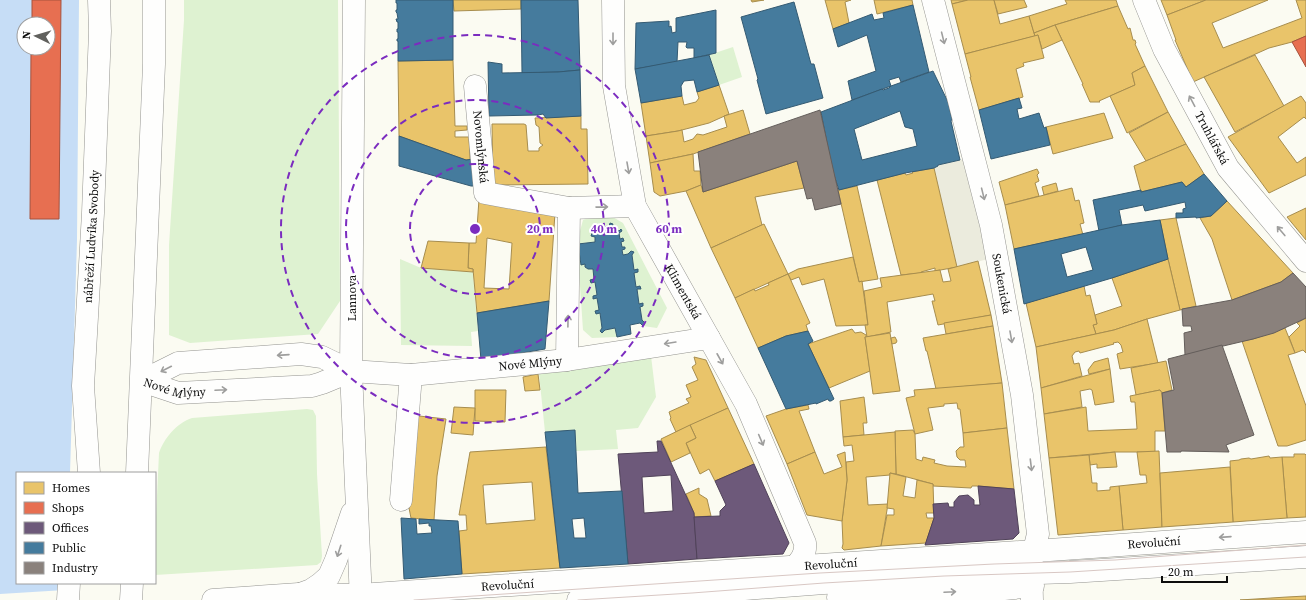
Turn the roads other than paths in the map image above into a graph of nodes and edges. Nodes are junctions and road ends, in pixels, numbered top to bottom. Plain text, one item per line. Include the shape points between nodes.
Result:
1 (99, 0) edge
2 (154, 0) edge
3 (354, 0) edge
4 (613, 0) edge
5 (933, 0) edge
6 (1144, 0) edge
7 (474, 86) dead end
8 (635, 206) junction
9 (569, 208) junction
10 (1306, 261) edge
11 (709, 338) junction
12 (567, 360) junction
13 (350, 371) junction
14 (411, 375) junction
15 (142, 381) junction
16 (83, 386) junction
17 (77, 472) edge
18 (89, 472) edge
19 (137, 472) edge
20 (356, 500) junction
21 (400, 500) dead end
22 (1306, 532) edge
23 (1306, 545) edge
24 (1306, 557) edge
25 (795, 566) junction
26 (1306, 569) edge
27 (1032, 575) edge
28 (69, 584) edge
29 (132, 584) edge
30 (292, 597) edge
31 (361, 597) edge
32 (68, 600) edge
33 (131, 600) edge
34 (213, 600) edge
35 (221, 600) edge
36 (414, 600) edge
37 (578, 600) edge
38 (804, 600) edge

1 - 16 street, nábřeží Ludvíka Svobody via 93,213
2 - 15 street via 154,64
3 - 13 street, Lannova
4 -> 8 street, Klimentská via 614,86
5 -> 27 street, Soukenická via 991,225 1022,395 1037,516 1038,534
10 -> 6 street, Truhlářská via 1228,168 1164,49
7 - 9 street, Novomlýnská via 485,193
9 -> 8 street, Novomlýnská
8 - 11 street, Klimentská
12 -> 9 street
11 -> 12 street, Nové Mlýny
11 -> 25 street, Klimentská via 746,404 804,543 803,557
12 - 14 street, Nové Mlýny
13 - 14 street, Nové Mlýny
15 -> 13 street, Nové Mlýny via 178,393 312,386
13 -> 15 street, Nové Mlýny via 322,357 301,354 178,362
13 - 20 street, Lannova
14 - 21 street
15 - 19 street
16 - 17 street
16 - 18 street, nábřeží Ludvíka Svobody
20 -> 30 street via 329,576 311,590
20 - 31 street, Lannova
22 -> 27 street, Revoluční
23 - 27 street via 1115,560
24 - 27 street
25 - 27 street, Revoluční
25 - 31 street, Revoluční
26 - 27 street, Revoluční
27 - 36 street via 942,566
27 - 37 street via 831,583
38 -> 27 street, Revoluční via 995,590
28 - 32 street
29 - 33 street
30 - 31 street, Revoluční
30 - 35 street
34 - 35 street

